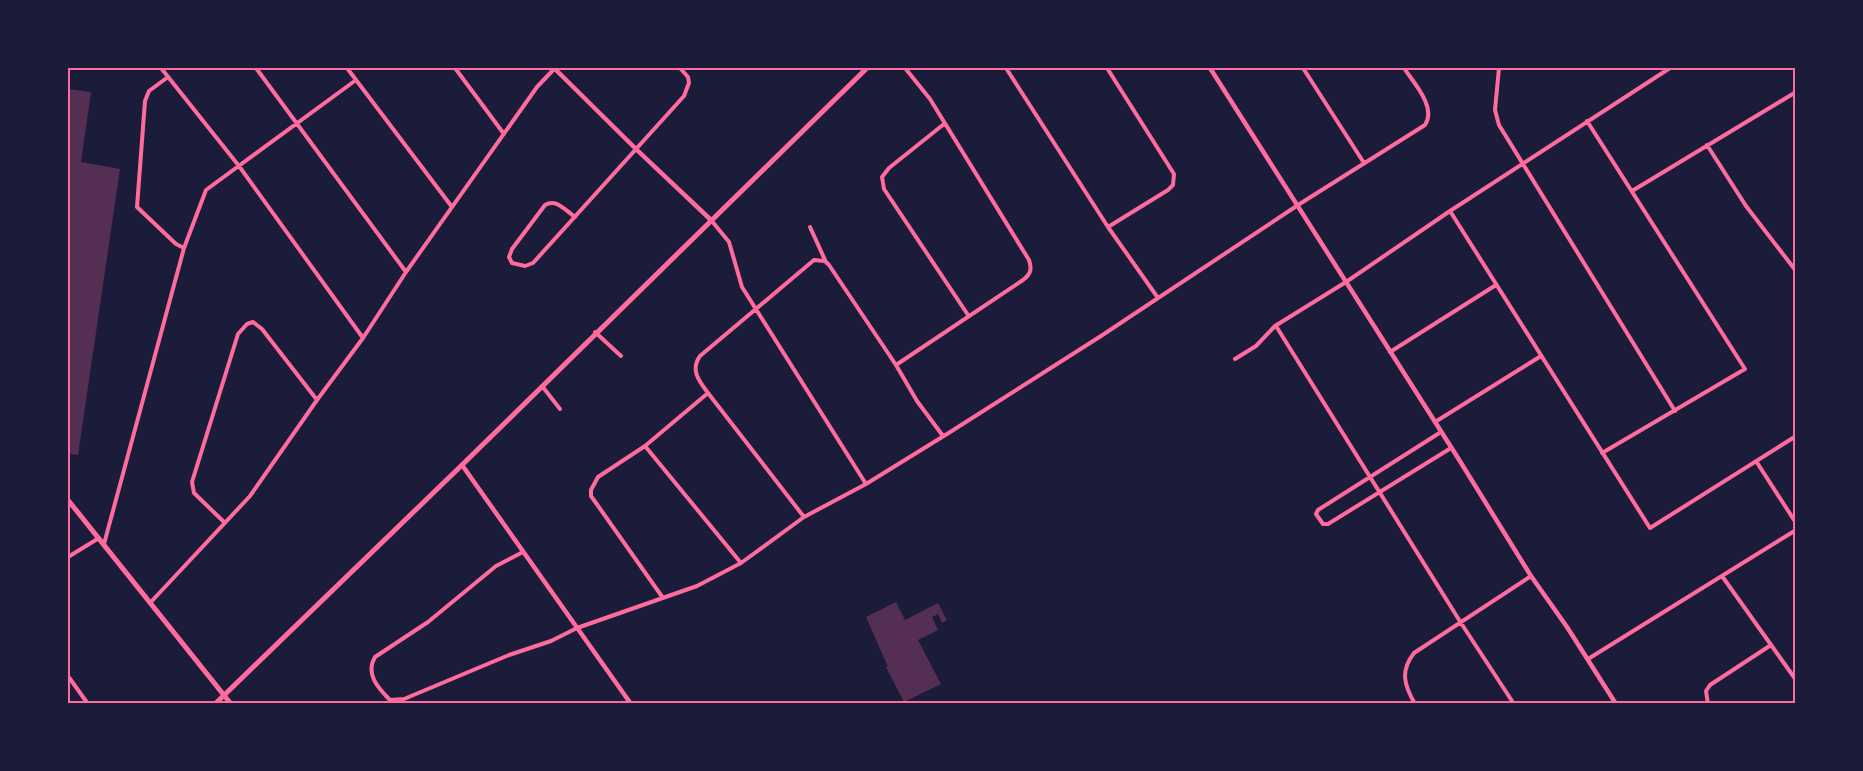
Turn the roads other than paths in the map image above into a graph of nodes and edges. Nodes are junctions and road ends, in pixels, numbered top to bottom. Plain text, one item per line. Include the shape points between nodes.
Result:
1 (161, 68) edge
2 (256, 68) edge
3 (347, 68) edge
4 (455, 68) edge
5 (554, 68) edge
6 (680, 68) edge
7 (867, 68) edge
8 (905, 68) edge
9 (1006, 68) edge
10 (1107, 68) edge
11 (1210, 68) edge
12 (1303, 68) edge
13 (1404, 68) edge
14 (1498, 68) edge
15 (1670, 68) edge
16 (168, 77) junction
17 (356, 80) junction
18 (1796, 92) edge
19 (1587, 121) junction
20 (296, 123) junction
21 (944, 124) junction
22 (504, 134) junction
23 (1707, 145) junction
24 (637, 150) junction
25 (1364, 163) junction
26 (1522, 164) junction
27 (239, 166) junction
28 (1632, 191) junction
29 (1298, 205) junction
30 (452, 207) junction
31 (1450, 211) junction
32 (575, 217) junction
33 (711, 220) junction
34 (810, 227) dead end
35 (1108, 227) junction
36 (184, 248) junction
37 (825, 261) junction
38 (1796, 271) edge
39 (406, 272) junction
40 (1346, 282) junction
41 (1496, 285) junction
42 (1158, 298) junction
43 (755, 308) junction
44 (968, 315) junction
45 (1275, 326) junction
46 (595, 332) junction
47 (363, 338) junction
48 (1390, 352) junction
49 (621, 356) dead end
50 (1541, 356) junction
51 (1235, 358) dead end
52 (896, 365) junction
53 (542, 386) junction
54 (708, 393) junction
55 (317, 400) junction
56 (560, 409) dead end
57 (1675, 411) junction
58 (1434, 422) junction
59 (1441, 432) junction
60 (943, 436) junction
61 (1796, 436) edge
62 (645, 446) junction
63 (1451, 448) junction
64 (1602, 453) junction
65 (1756, 461) junction
66 (462, 465) junction
67 (1369, 477) junction
68 (866, 484) junction
69 (1379, 492) junction
70 (68, 500) edge
71 (804, 517) junction
72 (224, 522) junction
73 (1796, 523) edge
74 (1796, 530) edge
75 (99, 538) junction
76 (104, 544) junction
77 (523, 552) junction
78 (68, 557) edge
79 (741, 563) junction
80 (1531, 576) junction
81 (1722, 576) junction
82 (663, 598) junction
83 (150, 604) junction
84 (1461, 623) junction
85 (577, 628) junction
86 (1771, 645) junction
87 (1588, 660) junction
88 (68, 676) edge
89 (1796, 680) edge
90 (225, 695) junction
91 (88, 704) edge
92 (215, 704) edge
93 (231, 704) edge
94 (631, 704) edge
95 (1415, 704) edge
96 (1514, 704) edge
97 (1616, 704) edge
98 (1708, 704) edge

1 - 16 street
2 - 20 street
3 - 17 street
4 - 22 street
5 - 22 street
5 - 24 street
6 - 24 street via 688,77 688,89
7 - 33 main road
8 - 21 street
9 - 35 street
10 - 35 street via 1174,174 1168,190
11 - 29 street
12 - 25 street
13 - 25 street via 1427,104 1428,120
14 - 26 street via 1497,118
15 - 19 street
16 - 27 street
16 - 36 street via 149,91 145,101 137,207
17 - 20 street
17 - 30 street
18 - 23 street
19 - 26 street
19 - 28 street
20 - 27 street
20 - 39 street
21 - 44 street via 889,168 882,182
21 - 44 street via 1031,266 1023,280
22 - 30 street
23 - 28 street
23 - 38 street via 1746,206
24 - 32 street
24 - 33 street
25 - 29 street
26 - 31 street
26 - 57 street
27 - 36 street via 206,190
27 - 47 street
28 - 57 street via 1745,369
29 - 40 street
29 - 42 street
30 - 39 street
31 - 40 street
31 - 41 street
32 - 32 street via 533,263 512,263 512,249 550,201
33 - 43 street via 729,242 742,286
33 - 46 main road
34 - 37 street
35 - 42 street
36 - 76 street
37 - 43 street via 808,264
37 - 52 street
39 - 47 street
40 - 45 street
40 - 48 street
41 - 48 street
41 - 50 street
42 - 60 street
43 - 54 street via 696,362 698,379
43 - 68 street
44 - 52 street
45 - 51 street via 1256,346
45 - 67 street
46 - 49 street
46 - 53 main road
47 - 55 street
48 - 58 street
50 - 58 street
50 - 64 street
52 - 60 street
53 - 56 street
53 - 66 main road
54 - 62 street
54 - 71 street
55 - 72 street via 250,496
55 - 72 street via 262,329 253,322 242,328 192,482 194,493
57 - 64 street
58 - 59 street
59 - 63 street
59 - 67 street
60 - 68 street
61 - 65 street
62 - 79 street
62 - 82 street via 598,477 591,496
63 - 69 street
63 - 80 street
64 - 65 street via 1650,528
65 - 73 street
66 - 77 street
66 - 90 main road
67 - 69 street
67 - 69 street via 1318,510 1319,519 1328,524
68 - 71 street
69 - 84 street
70 - 75 main road
71 - 79 street
72 - 83 street
74 - 81 street
75 - 76 main road
75 - 78 street
76 - 83 main road
77 - 85 street
77 - 85 street via 496,566 428,622 383,650 371,664 372,678 390,700 404,699
79 - 82 street
80 - 84 street
80 - 87 street
81 - 86 street
81 - 87 street
82 - 85 street
83 - 90 main road
84 - 95 street via 1414,653 1406,664 1405,679
84 - 96 street
85 - 94 street
86 - 89 street
86 - 98 street via 1710,686 1706,690
87 - 97 street
88 - 91 street
90 - 92 main road
90 - 93 main road

